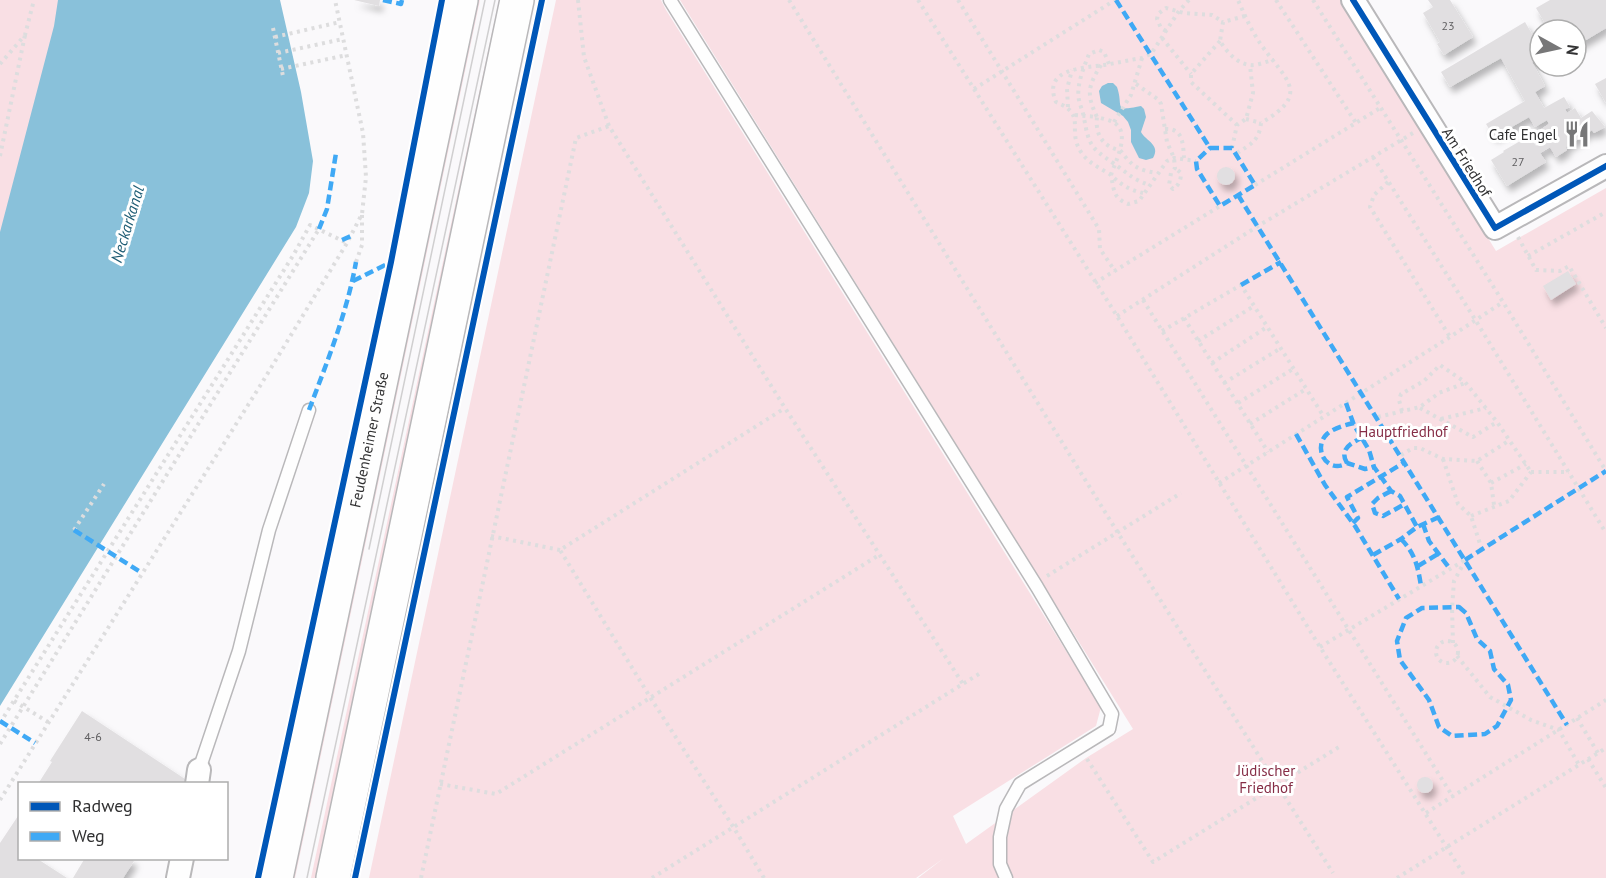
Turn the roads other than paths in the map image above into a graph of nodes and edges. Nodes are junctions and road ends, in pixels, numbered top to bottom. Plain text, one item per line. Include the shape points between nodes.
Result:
1 (461, 0) edge
2 (517, 0) edge
3 (670, 0) edge
4 (1353, 0) edge
5 (1606, 166) edge
6 (309, 410) dead end
7 (198, 777) edge
8 (182, 860) edge
9 (178, 878) edge
10 (276, 878) edge
11 (333, 878) edge
12 (1006, 878) edge

1 - 10 main road, Feudenheimer Straße
2 - 11 main road
3 - 12 lane via 1037,587 1112,714 1109,729 1020,784 1006,809 1000,837 1000,864
4 - 5 street, Am Friedhof via 1495,228
6 - 7 lane via 269,530 239,651
8 - 9 street

